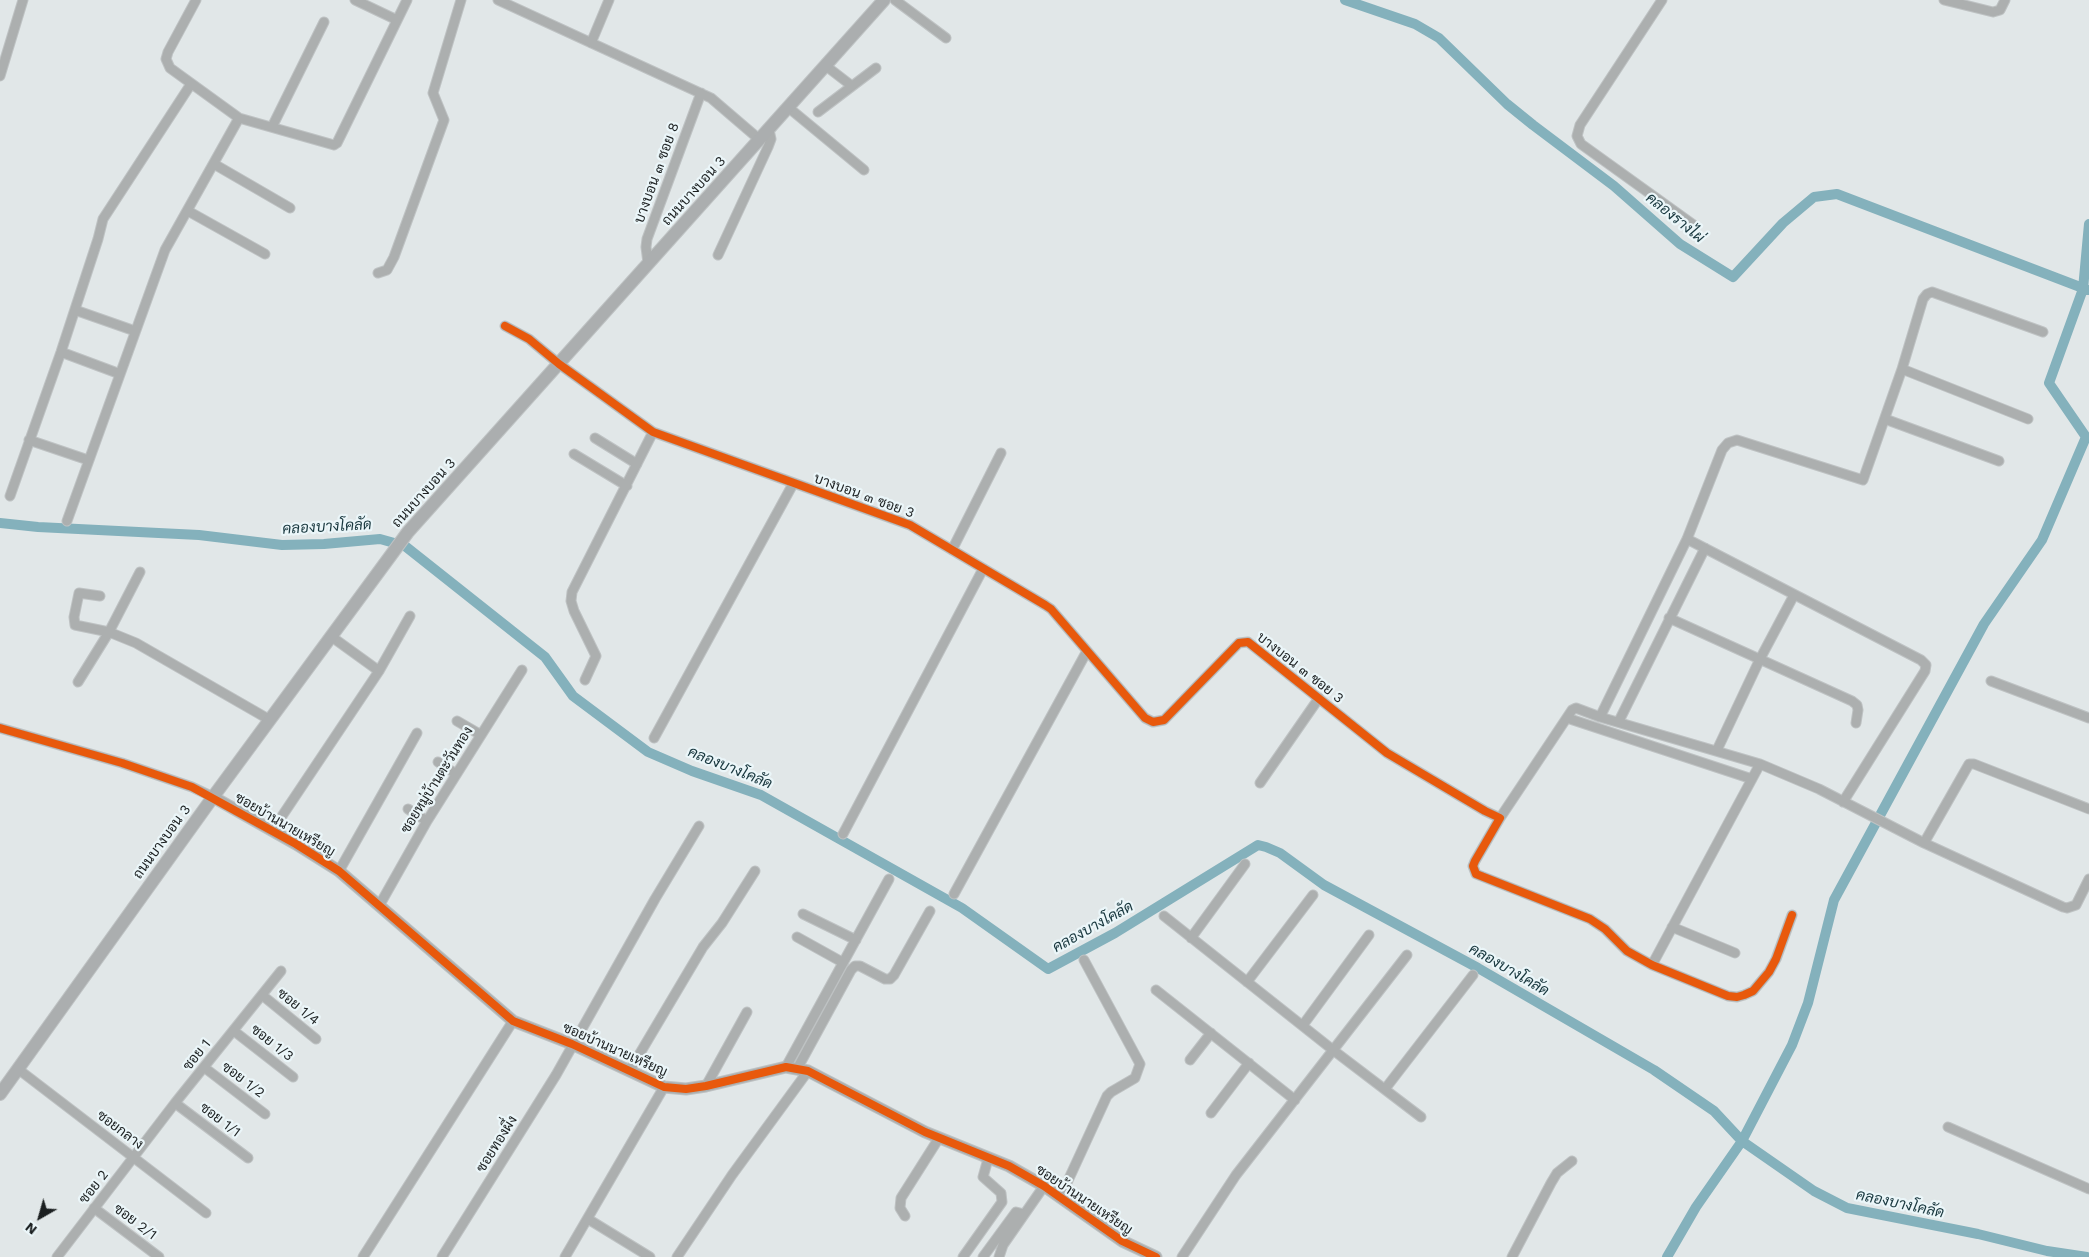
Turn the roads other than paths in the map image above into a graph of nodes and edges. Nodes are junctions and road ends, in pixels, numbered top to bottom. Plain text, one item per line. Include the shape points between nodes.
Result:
1 (23, 0) edge
2 (196, 0) edge
3 (355, 0) edge
4 (407, 0) edge
5 (461, 0) edge
6 (498, 0) edge
7 (609, 0) edge
8 (884, 0) edge
9 (895, 0) edge
10 (1662, 0) edge
11 (1944, 0) edge
12 (2006, 0) edge
13 (397, 20) junction
14 (324, 22) dead end
15 (946, 38) dead end
16 (591, 43) junction
17 (826, 66) junction
18 (876, 68) dead end
19 (0, 76) edge
20 (191, 84) junction
21 (852, 86) junction
22 (701, 93) junction
23 (789, 108) junction
24 (818, 112) dead end
25 (239, 118) junction
26 (272, 127) junction
27 (769, 130) junction
28 (760, 140) junction
29 (214, 164) junction
30 (864, 170) dead end
31 (290, 208) dead end
32 (188, 211) junction
33 (1695, 226) dead end
34 (265, 254) dead end
35 (718, 255) dead end
36 (648, 262) junction
37 (378, 273) dead end
38 (75, 310) junction
39 (505, 326) dead end
40 (135, 331) junction
41 (2043, 332) dead end
42 (61, 352) junction
43 (559, 364) junction
44 (1902, 370) junction
45 (120, 374) junction
46 (1884, 419) junction
47 (2028, 419) dead end
48 (652, 432) junction
49 (595, 438) dead end
50 (29, 440) junction
51 (1001, 453) dead end
52 (574, 454) dead end
53 (88, 460) junction
54 (1998, 461) dead end
55 (637, 464) junction
56 (793, 484) junction
57 (627, 486) junction
58 (10, 496) dead end
59 (66, 521) dead end
60 (1687, 539) junction
61 (1705, 548) junction
62 (952, 550) junction
63 (983, 569) junction
64 (140, 572) dead end
65 (1794, 595) junction
66 (100, 596) dead end
67 (410, 616) dead end
68 (1669, 618) junction
69 (109, 632) junction
70 (332, 637) junction
71 (1087, 651) junction
72 (1760, 659) junction
73 (522, 670) dead end
74 (379, 671) junction
75 (584, 680) dead end
76 (1992, 681) dead end
77 (78, 682) dead end
78 (1318, 698) junction
79 (1600, 717) junction
80 (1567, 718) junction
81 (2089, 718) edge
82 (270, 720) junction
83 (457, 721) dead end
84 (1619, 721) junction
85 (1856, 723) dead end
86 (0, 728) edge
87 (417, 733) dead end
88 (480, 735) junction
89 (654, 738) dead end
90 (1718, 750) junction
91 (438, 762) dead end
92 (1760, 764) junction
93 (456, 774) junction
94 (1752, 779) junction
95 (1260, 783) dead end
96 (213, 797) junction
97 (1844, 802) junction
98 (408, 809) dead end
99 (2089, 809) edge
100 (1500, 818) junction
101 (427, 820) junction
102 (699, 826) dead end
103 (272, 832) junction
104 (843, 834) dead end
105 (1924, 843) junction
106 (1245, 864) dead end
107 (754, 871) dead end
108 (339, 872) junction
109 (889, 879) dead end
110 (2089, 879) edge
111 (954, 894) dead end
112 (1312, 895) dead end
113 (379, 906) junction
114 (930, 911) dead end
115 (803, 914) dead end
116 (1792, 915) dead end
117 (1164, 916) dead end
118 (1672, 927) junction
119 (1369, 935) dead end
120 (797, 937) dead end
121 (1191, 938) junction
122 (856, 940) junction
123 (1735, 953) dead end
124 (1406, 955) dead end
125 (1084, 960) dead end
126 (842, 962) junction
127 (1652, 965) junction
128 (281, 971) dead end
129 (1473, 976) dead end
130 (1248, 982) junction
131 (1156, 990) dead end
132 (262, 995) junction
133 (747, 1012) dead end
134 (513, 1021) junction
135 (1304, 1026) junction
136 (234, 1031) junction
137 (1210, 1033) junction
138 (316, 1039) dead end
139 (572, 1044) junction
140 (1333, 1050) junction
141 (1190, 1060) dead end
142 (1248, 1062) junction
143 (204, 1068) junction
144 (18, 1069) junction
145 (797, 1069) junction
146 (630, 1070) junction
147 (293, 1077) dead end
148 (706, 1086) junction
149 (664, 1087) junction
150 (1385, 1089) junction
151 (0, 1094) edge
152 (1295, 1100) junction
153 (175, 1104) junction
154 (1211, 1113) dead end
155 (265, 1114) dead end
156 (1421, 1117) dead end
157 (1948, 1127) dead end
158 (939, 1138) junction
159 (134, 1158) junction
160 (248, 1158) dead end
161 (988, 1159) junction
162 (1572, 1161) dead end
163 (1044, 1186) junction
164 (2089, 1189) edge
165 (1060, 1198) junction
166 (94, 1208) junction
167 (206, 1213) dead end
168 (1024, 1214) junction
169 (905, 1216) dead end
170 (588, 1219) junction
171 (59, 1254) edge
172 (71, 1257) edge
173 (158, 1257) edge
174 (363, 1257) edge
175 (442, 1257) edge
176 (565, 1257) edge
177 (650, 1257) edge
178 (677, 1257) edge
179 (963, 1257) edge
180 (983, 1257) edge
181 (999, 1257) edge
182 (1156, 1257) edge
183 (1182, 1257) edge
184 (1512, 1257) edge

1 - 19 street
2 - 20 street via 166,59 170,68
3 - 13 street
4 - 13 street
5 - 37 street via 433,93 444,120 394,257 387,270
6 - 16 street
7 - 16 street
8 - 17 main road, ถนนบางบอน 3
9 - 15 street
10 - 33 street via 1580,125 1578,136 1581,144
11 - 12 street via 1993,12 2000,10
13 - 26 street via 337,143 331,145
14 - 26 street
16 - 22 street
17 - 21 street
17 - 23 main road, ถนนบางบอน 3
18 - 21 street
20 - 25 street
20 - 38 street via 103,219
21 - 24 street
22 - 28 street
22 - 36 street, บางบอน ๓ ซอย 8 via 647,239
23 - 27 main road, ถนนบางบอน 3
23 - 30 street
25 - 26 street
25 - 29 street
27 - 28 main road, ถนนบางบอน 3
27 - 35 street via 771,139 768,147
28 - 36 main road, ถนนบางบอน 3
29 - 31 street
29 - 32 street
32 - 34 street
32 - 40 street via 165,250
36 - 43 main road, ถนนบางบอน 3
38 - 40 street
38 - 42 street
39 - 43 street, บางบอน ๓ ซอย 3 via 529,339
40 - 45 street
41 - 44 street via 1932,292 1923,299
42 - 45 street
42 - 50 street
43 - 48 street, บางบอน ๓ ซอย 3
43 - 70 main road, ถนนบางบอน 3 via 408,532
44 - 46 street
44 - 47 street
45 - 53 street
46 - 54 street
46 - 60 street via 1863,480 1737,440 1728,442
48 - 55 street
48 - 56 street, บางบอน ๓ ซอย 3
49 - 55 street
50 - 53 street
50 - 58 street
51 - 62 street
52 - 57 street
53 - 59 street
55 - 57 street
56 - 62 street, บางบอน ๓ ซอย 3 via 910,525
56 - 89 street
57 - 75 street via 572,592 574,611 596,656
60 - 61 street
60 - 79 street
61 - 65 street
61 - 68 street
62 - 63 street, บางบอน ๓ ซอย 3
63 - 71 street, บางบอน ๓ ซอย 3 via 1051,609
63 - 104 street
64 - 69 street
65 - 72 street
65 - 97 street via 1926,665
66 - 69 street via 79,593 74,624
67 - 74 street
68 - 72 street
68 - 84 street
69 - 77 street
69 - 82 street via 136,643
70 - 74 street
70 - 82 main road, ถนนบางบอน 3
71 - 78 street, บางบอน ๓ ซอย 3 via 1145,718 1153,722 1164,720 1235,646 1244,642
71 - 111 street
72 - 85 street via 1857,705
72 - 90 street
73 - 88 street, ซอยหมู่บ้านตะวันทอง
74 - 103 street
76 - 81 street
78 - 95 street
78 - 100 street, บางบอน ๓ ซอย 3 via 1387,753
79 - 80 street via 1576,708
79 - 84 street
80 - 94 street
80 - 100 street
82 - 96 main road, ถนนบางบอน 3
83 - 88 street
84 - 90 street
86 - 96 street via 122,762
87 - 108 street
88 - 93 street, ซอยหมู่บ้านตะวันทอง
90 - 92 street
91 - 93 street
92 - 94 street
92 - 97 street
93 - 101 street, ซอยหมู่บ้านตะวันทอง
94 - 118 street
96 - 103 street, ซอยบ้านนายเหรียญ
96 - 144 main road, ถนนบางบอน 3
97 - 105 street
98 - 101 street
99 - 105 street via 1969,764
100 - 127 street via 1475,861 1476,874 1590,918 1627,952
101 - 113 street, ซอยหมู่บ้านตะวันทอง
102 - 139 street, ซอยทองผึ่ง
103 - 108 street, ซอยบ้านนายเหรียญ
105 - 110 street via 2067,908 2076,905
106 - 121 street
107 - 146 street via 703,947
108 - 113 street, ซอยบ้านนายเหรียญ
109 - 122 street
112 - 130 street
113 - 134 street, ซอยบ้านนายเหรียญ
114 - 145 street via 890,979 860,966 851,970
115 - 122 street
116 - 127 street via 1769,972 1753,991 1744,995 1728,996
117 - 121 street
118 - 123 street
118 - 127 street
119 - 135 street
120 - 126 street
121 - 130 street
122 - 126 street
124 - 140 street
125 - 165 street via 1140,1064 1135,1078 1107,1096
126 - 145 street
128 - 132 street, ซอย 1
129 - 150 street
130 - 135 street
131 - 137 street
132 - 136 street, ซอย 1
132 - 138 street, ซอย 1/4
133 - 148 street
134 - 139 street, ซอยบ้านนายเหรียญ
134 - 174 street
135 - 140 street
136 - 143 street, ซอย 1
136 - 147 street, ซอย 1/3
137 - 141 street
137 - 142 street
139 - 146 street, ซอยบ้านนายเหรียญ
139 - 175 street, ซอยทองผึ่ง
140 - 150 street
140 - 152 street
142 - 152 street
142 - 154 street
143 - 153 street, ซอย 1
143 - 155 street, ซอย 1/2
144 - 151 main road, ถนนบางบอน 3
144 - 159 street, ซอยกลาง
145 - 148 street, ซอยบ้านนายเหรียญ
145 - 158 street, ซอยบ้านนายเหรียญ
145 - 178 street
146 - 149 street, ซอยบ้านนายเหรียญ
148 - 149 street, ซอยบ้านนายเหรียญ via 686,1089
149 - 170 street
150 - 156 street
152 - 183 street via 1236,1175
153 - 159 street, ซอย 1
153 - 160 street, ซอย 1/1
157 - 164 street
158 - 161 street, ซอยบ้านนายเหรียญ
158 - 169 street via 901,1198 900,1208
159 - 166 street, ซอย 2
159 - 167 street, ซอยกลาง
161 - 163 street, ซอยบ้านนายเหรียญ via 1009,1166
161 - 179 street via 982,1175 1001,1193 1002,1202
162 - 184 street via 1557,1173
163 - 165 street, ซอยบ้านนายเหรียญ
163 - 168 street
165 - 182 street, ซอยบ้านนายเหรียญ via 1122,1241
166 - 171 street, ซอย 2
166 - 173 street, ซอย 2/1
168 - 180 street via 1016,1212
168 - 181 street via 1003,1245
170 - 176 street
170 - 177 street
171 - 172 street

